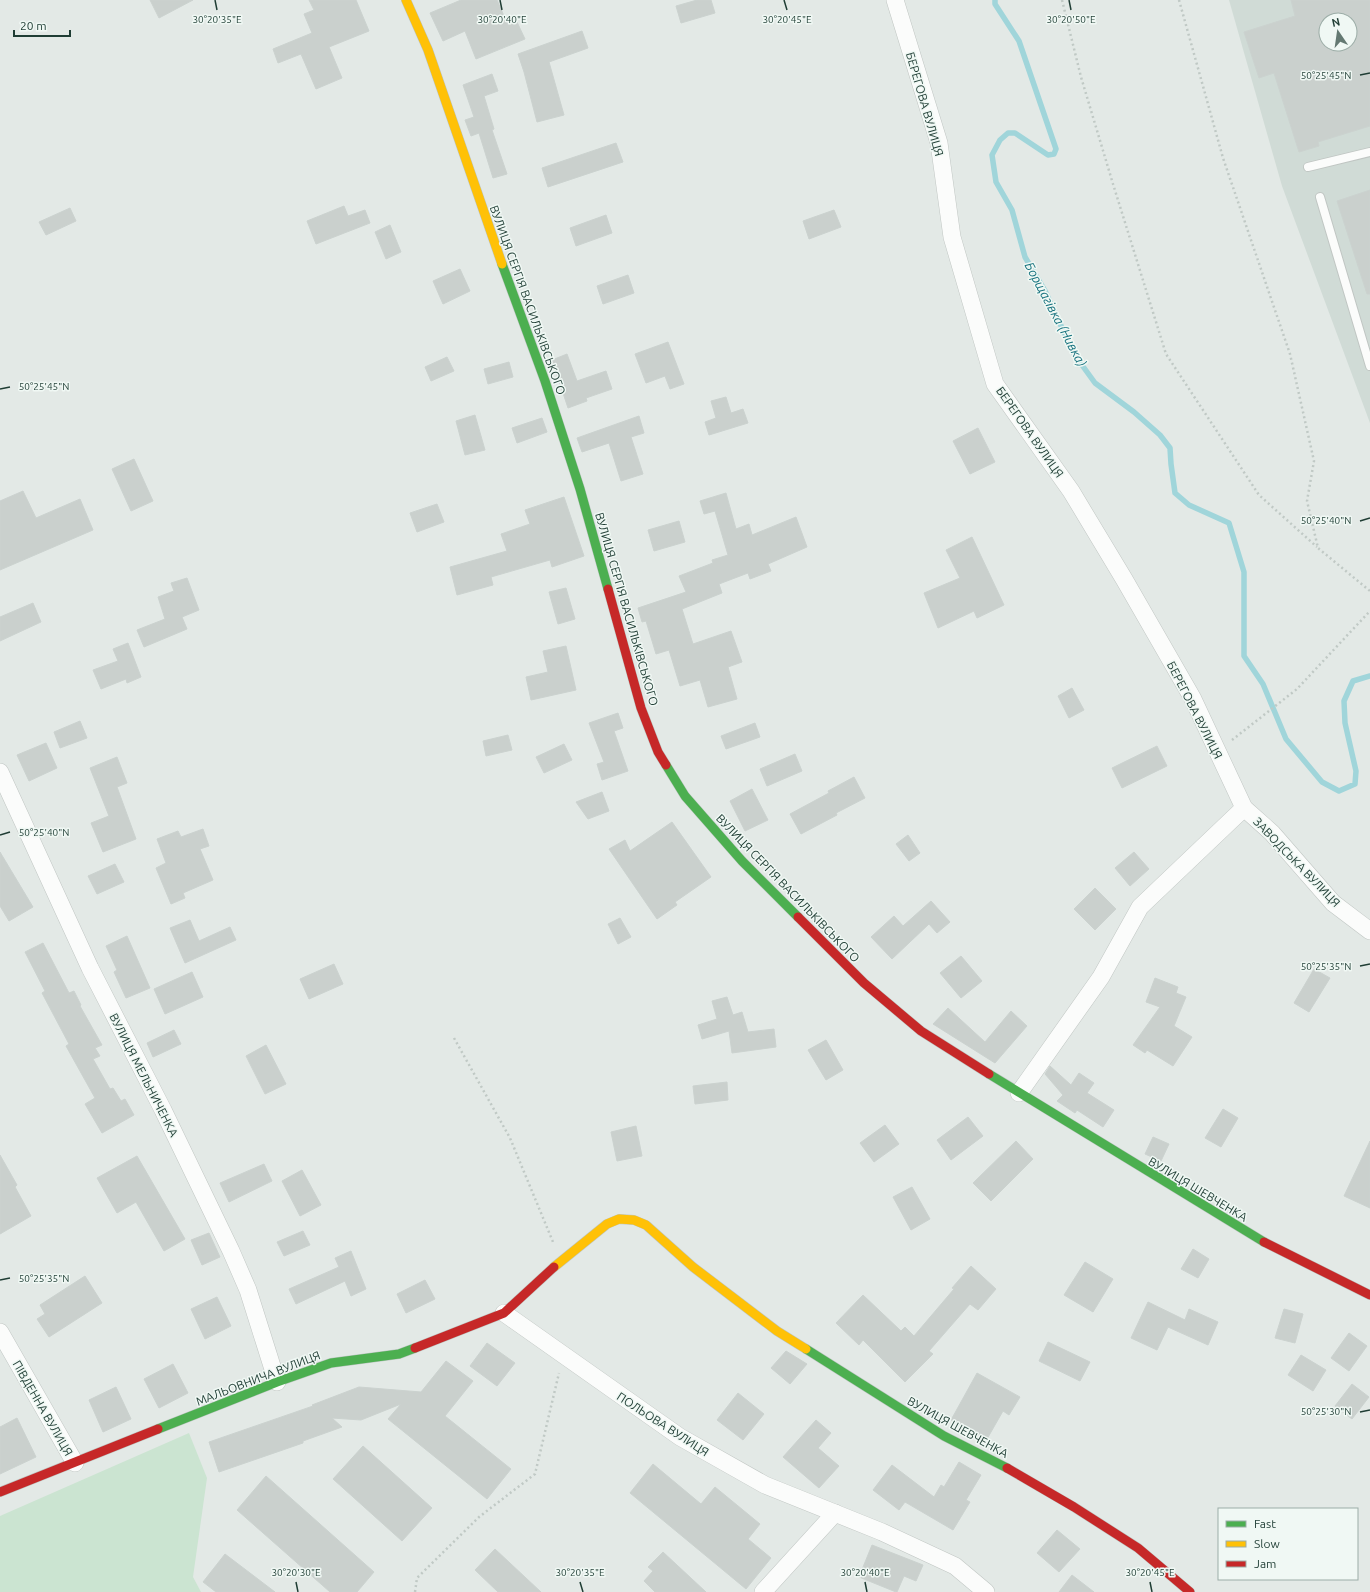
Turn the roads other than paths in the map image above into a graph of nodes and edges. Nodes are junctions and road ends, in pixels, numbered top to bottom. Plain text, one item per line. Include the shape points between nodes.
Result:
1 (406, 0) edge
2 (895, 0) edge
3 (1370, 152) edge
4 (1308, 167) dead end
5 (1320, 197) dead end
6 (1370, 366) edge
7 (0, 772) edge
8 (1244, 808) junction
9 (1370, 931) edge
10 (1019, 1093) junction
11 (714, 1283) joint
12 (1370, 1295) edge
13 (504, 1313) junction
14 (0, 1332) edge
15 (277, 1382) junction
16 (75, 1463) junction
17 (0, 1492) edge
18 (835, 1513) junction
19 (763, 1592) edge
20 (986, 1592) edge
21 (1190, 1592) edge

1 - 10 street, ВУЛИЦЯ СЕРГІЯ ВАСИЛЬКІВСЬКОГО via 428,50 545,381 580,489 641,708 658,752 685,796 742,861 864,983 921,1031
2 - 8 street, БЕРЕГОВА ВУЛИЦЯ via 939,143 952,237 995,384 1071,491 1120,572 1192,699
3 - 4 lane
5 - 6 lane
7 - 15 street, ВУЛИЦЯ МЕЛЬНИЧЕНКА via 90,968 163,1110 231,1251 248,1290
8 - 9 street, ЗАВОДСЬКА ВУЛИЦЯ via 1272,833 1333,902
8 - 10 street via 1140,907 1100,977
10 - 12 street, ВУЛИЦЯ ШЕВЧЕНКА via 1273,1248
11 - 13 street, МАЛЬОВНИЧА ВУЛИЦЯ via 646,1225 634,1220 619,1219 607,1224 560,1262
11 - 21 street, ВУЛИЦЯ ШЕВЧЕНКА via 777,1331 944,1436 1004,1466 1074,1507 1132,1545
13 - 15 street, МАЛЬОВНИЧА ВУЛИЦЯ via 399,1354 330,1363
13 - 18 street, ПОЛЬОВА ВУЛИЦЯ via 680,1437 765,1485
14 - 16 street, ПІВДЕННА ВУЛИЦЯ
15 - 16 street, МАЛЬОВНИЧА ВУЛИЦЯ
16 - 17 street, МАЛЬОВНИЧА ВУЛИЦЯ
18 - 19 street
18 - 20 street, ПОЛЬОВА ВУЛИЦЯ via 955,1566

